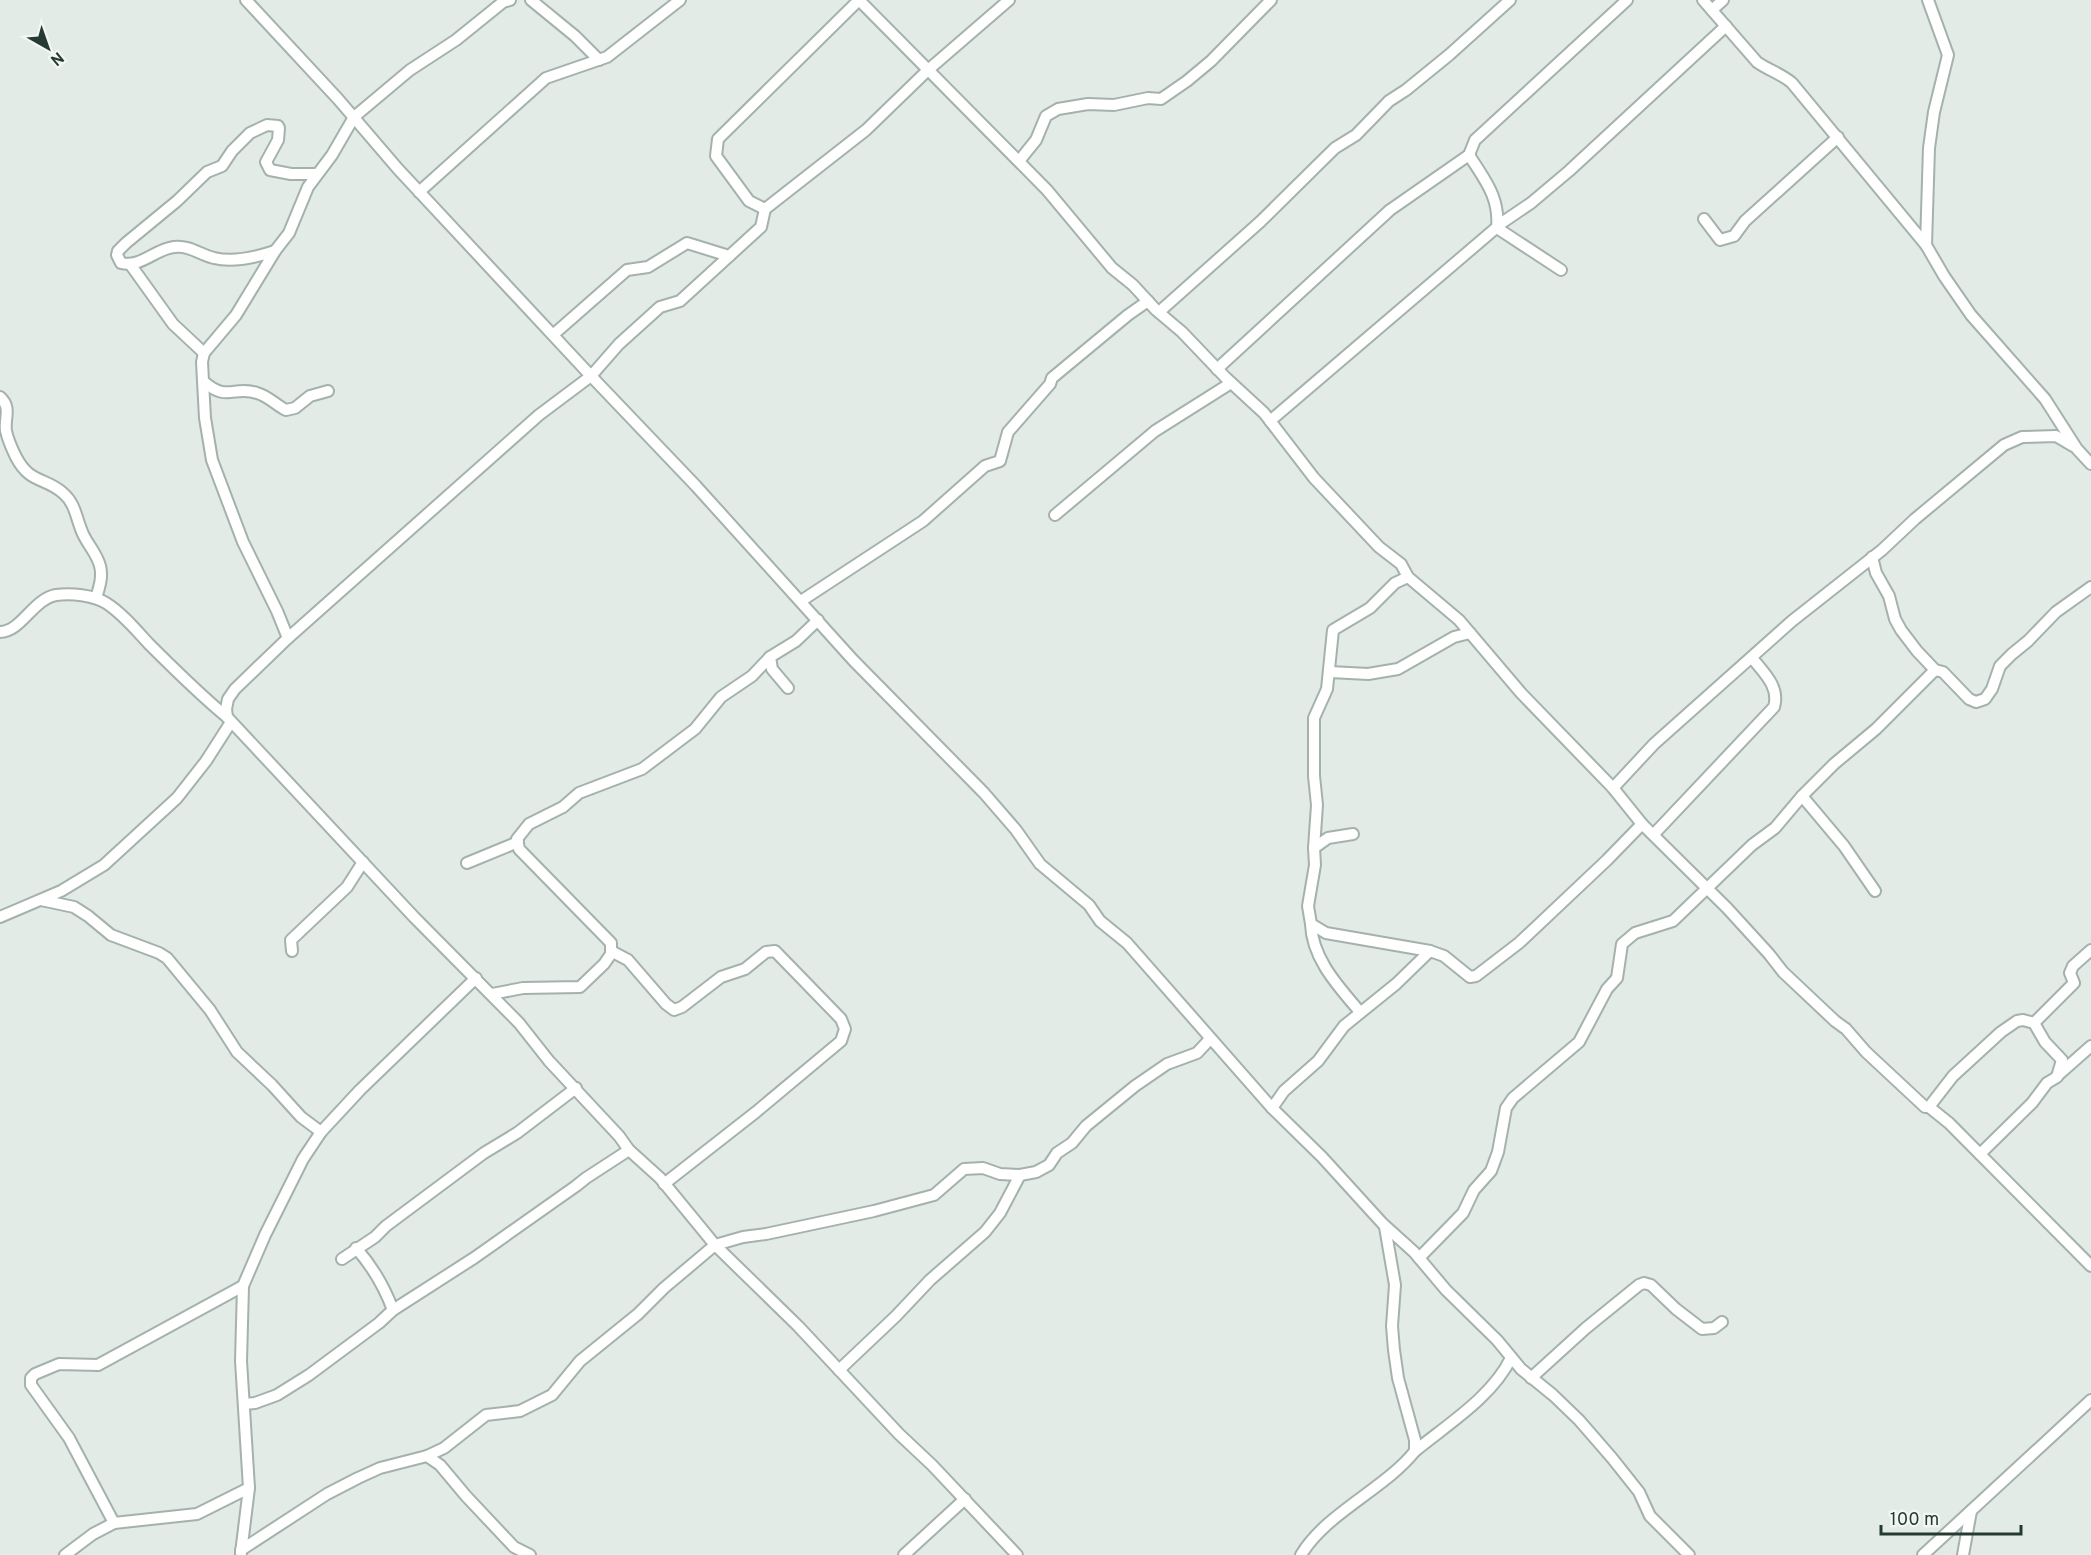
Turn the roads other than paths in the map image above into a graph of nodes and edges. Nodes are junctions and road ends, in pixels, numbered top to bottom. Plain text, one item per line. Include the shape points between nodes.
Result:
1 (510, 0) edge
2 (531, 0) edge
3 (680, 0) edge
4 (859, 0) edge
5 (1009, 0) edge
6 (1270, 0) edge
7 (1510, 0) edge
8 (1627, 0) edge
9 (1703, 0) edge
10 (1723, 0) edge
11 (1928, 0) edge
12 (252, 2) edge
13 (1712, 10) junction
14 (1726, 26) junction
15 (599, 60) junction
16 (928, 70) junction
17 (354, 117) junction
18 (1838, 137) junction
19 (1468, 155) junction
20 (1019, 161) junction
21 (317, 174) junction
22 (419, 192) junction
23 (765, 209) junction
24 (1704, 219) dead end
25 (1497, 228) junction
26 (1926, 245) junction
27 (275, 251) junction
28 (729, 256) junction
29 (130, 264) junction
30 (1561, 270) dead end
31 (1148, 301) junction
32 (1159, 312) junction
33 (554, 334) junction
34 (204, 353) junction
35 (1217, 369) junction
36 (591, 376) junction
37 (203, 381) junction
38 (1231, 382) junction
39 (328, 391) dead end
40 (0, 397) edge
41 (1270, 421) junction
42 (2077, 449) junction
43 (2091, 464) edge
44 (1055, 515) dead end
45 (1872, 556) junction
46 (1408, 577) junction
47 (2091, 587) edge
48 (96, 598) junction
49 (801, 601) junction
50 (818, 620) junction
51 (0, 632) edge
52 (1470, 633) junction
53 (288, 638) junction
54 (770, 657) junction
55 (1752, 658) junction
56 (1935, 670) junction
57 (1330, 672) junction
58 (788, 688) dead end
59 (229, 719) junction
60 (1613, 788) junction
61 (1802, 796) junction
62 (1642, 824) junction
63 (1353, 834) dead end
64 (1654, 834) junction
65 (518, 842) junction
66 (1314, 848) junction
67 (363, 862) junction
68 (467, 863) dead end
69 (1707, 888) junction
70 (1875, 891) dead end
71 (41, 900) junction
72 (0, 917) edge
73 (1311, 924) junction
74 (2091, 950) edge
75 (292, 951) dead end
76 (611, 951) junction
77 (1430, 951) junction
78 (476, 978) junction
79 (492, 994) junction
80 (1360, 1012) junction
81 (2034, 1023) junction
82 (1210, 1039) junction
83 (2091, 1046) edge
84 (2056, 1077) junction
85 (576, 1088) junction
86 (1929, 1107) junction
87 (1272, 1108) junction
88 (321, 1132) junction
89 (629, 1150) junction
90 (1980, 1154) junction
91 (1020, 1175) junction
92 (664, 1184) junction
93 (1385, 1227) junction
94 (716, 1245) junction
95 (356, 1248) junction
96 (1419, 1258) junction
97 (342, 1259) dead end
98 (2091, 1266) edge
99 (243, 1286) junction
100 (393, 1310) junction
101 (1722, 1322) dead end
102 (1511, 1359) junction
103 (838, 1370) junction
104 (1531, 1378) junction
105 (2091, 1400) edge
106 (244, 1404) junction
107 (1415, 1451) junction
108 (427, 1456) junction
109 (249, 1488) junction
110 (965, 1499) junction
111 (1971, 1511) junction
112 (114, 1523) junction
113 (241, 1553) edge
114 (65, 1555) edge
115 (530, 1555) edge
116 (904, 1555) edge
117 (1017, 1555) edge
118 (1301, 1555) edge
119 (1689, 1555) edge
120 (1923, 1555) edge
121 (1963, 1555) edge

1 - 17 street via 410,70
2 - 15 street
3 - 15 street
4 - 16 street
4 - 23 street via 718,139 716,156 749,201
5 - 16 street
6 - 20 street via 1211,60 1161,99 1058,109 1046,116 1036,140
7 - 32 street via 1449,55 1389,101 1356,135 1335,148 1260,222
8 - 19 street via 1475,140
9 - 13 street
10 - 13 street
11 - 26 street via 1948,56 1929,148
12 - 17 street
13 - 14 street
14 - 18 street via 1757,62 1789,80
14 - 25 street via 1569,171
15 - 22 street via 546,78
16 - 20 street
16 - 23 street via 866,130
17 - 21 street
17 - 22 street
18 - 24 street via 1745,221 1734,236 1720,240
18 - 26 street
19 - 25 street via 1499,210
19 - 35 street via 1390,210
20 - 31 street via 1112,268
21 - 27 street via 290,232
21 - 29 street via 270,170 266,162 278,140 279,128 273,124 260,127 232,151 222,166 207,172 118,251 121,263
22 - 33 street
23 - 28 street via 761,227
25 - 30 street
25 - 41 street
26 - 42 street via 1971,315 2045,399
27 - 29 street via 222,259 193,249 171,247
27 - 34 street via 239,310
28 - 33 street via 687,243 648,267 627,270
28 - 36 street via 680,301 660,307
29 - 34 street via 173,324
31 - 32 street
31 - 49 street via 1052,378 1008,432 999,461 985,466 923,521
32 - 35 street
33 - 36 street
34 - 37 street
35 - 38 street
36 - 49 street
36 - 53 street via 539,415
37 - 39 street via 215,392 260,394 286,410
37 - 53 street via 212,460 243,542
38 - 41 street
38 - 44 street via 1155,431
40 - 48 street via 7,408 7,435 17,459 34,479 64,493 75,510 81,531 101,568
41 - 46 street via 1314,478 1374,542 1401,564
42 - 43 street
42 - 45 street via 2056,436 2022,437 2004,445
45 - 55 street
45 - 56 street via 1898,624
46 - 52 street
46 - 57 street via 1395,583 1370,608 1334,629
47 - 56 street via 2056,612 2000,666 1984,699 1969,699 1949,677
48 - 51 street via 46,598 11,629
48 - 59 street via 116,611
49 - 50 street
50 - 54 street via 796,641
50 - 82 street via 984,793 1040,864 1127,943
52 - 57 street via 1454,637 1398,669 1368,674
52 - 60 street via 1521,693
53 - 59 street via 228,699
54 - 58 street via 772,669
54 - 65 street via 752,676 721,697 695,729 642,770 579,793 563,807 529,824
55 - 60 street via 1654,744
55 - 64 street via 1775,690 1774,707
56 - 61 street
57 - 66 street via 1326,696 1314,718
59 - 67 street
59 - 71 street via 206,761 150,825 104,865
60 - 62 street
61 - 69 street via 1775,828
61 - 70 street
62 - 64 street
62 - 77 street via 1520,943 1476,976 1470,977 1444,956
63 - 66 street via 1328,838
64 - 69 street
65 - 68 street
65 - 76 street via 519,849 611,943
66 - 73 street via 1308,906
67 - 75 street via 347,887 291,940
67 - 78 street
69 - 86 street via 1783,972
69 - 96 street via 1673,921 1635,933 1622,944 1617,978 1579,1042 1513,1098 1506,1108 1491,1171 1474,1190 1463,1213
71 - 72 street
71 - 88 street via 74,907 111,935 166,958 210,1010 237,1052
73 - 77 street via 1326,933
73 - 80 street via 1319,957
74 - 81 street via 2073,966 2070,973 2074,983
76 - 79 street via 604,964 580,987 523,988
76 - 92 street via 628,960 674,1010 721,977 745,969 766,952 775,951 842,1019 841,1041
77 - 80 street
78 - 79 street
78 - 88 street
79 - 85 street
80 - 87 street
81 - 84 street via 2062,1060
81 - 86 street via 2023,1020 2001,1032 1953,1076
82 - 87 street
82 - 91 street via 1197,1053 1167,1064 1135,1086 1086,1126 1044,1168
83 - 84 street
84 - 90 street
85 - 89 street
85 - 95 street
86 - 90 street
87 - 93 street
88 - 99 street via 303,1159
89 - 92 street
89 - 100 street
90 - 98 street
91 - 94 street via 983,1168 964,1169 934,1195
91 - 103 street via 985,1232
92 - 94 street
93 - 96 street
93 - 107 street via 1395,1285 1394,1350
94 - 103 street
94 - 108 street via 580,1361 552,1395 520,1411 486,1415 444,1448
95 - 97 street
95 - 100 street via 386,1290
96 - 102 street
99 - 106 street
99 - 112 street via 98,1365 59,1364 31,1377 31,1385 74,1446
100 - 106 street via 309,1375 277,1395
101 - 104 street via 1714,1328 1702,1329 1644,1283
102 - 104 street
102 - 107 street via 1500,1378
103 - 110 street
104 - 119 street via 1544,1386 1612,1458 1638,1492 1650,1516
105 - 111 street
106 - 109 street
107 - 118 street via 1338,1516
108 - 113 street via 380,1468 327,1494
108 - 115 street via 440,1465 514,1547
109 - 112 street via 197,1514
109 - 113 street
110 - 116 street
110 - 117 street
111 - 120 street
111 - 121 street
112 - 114 street

